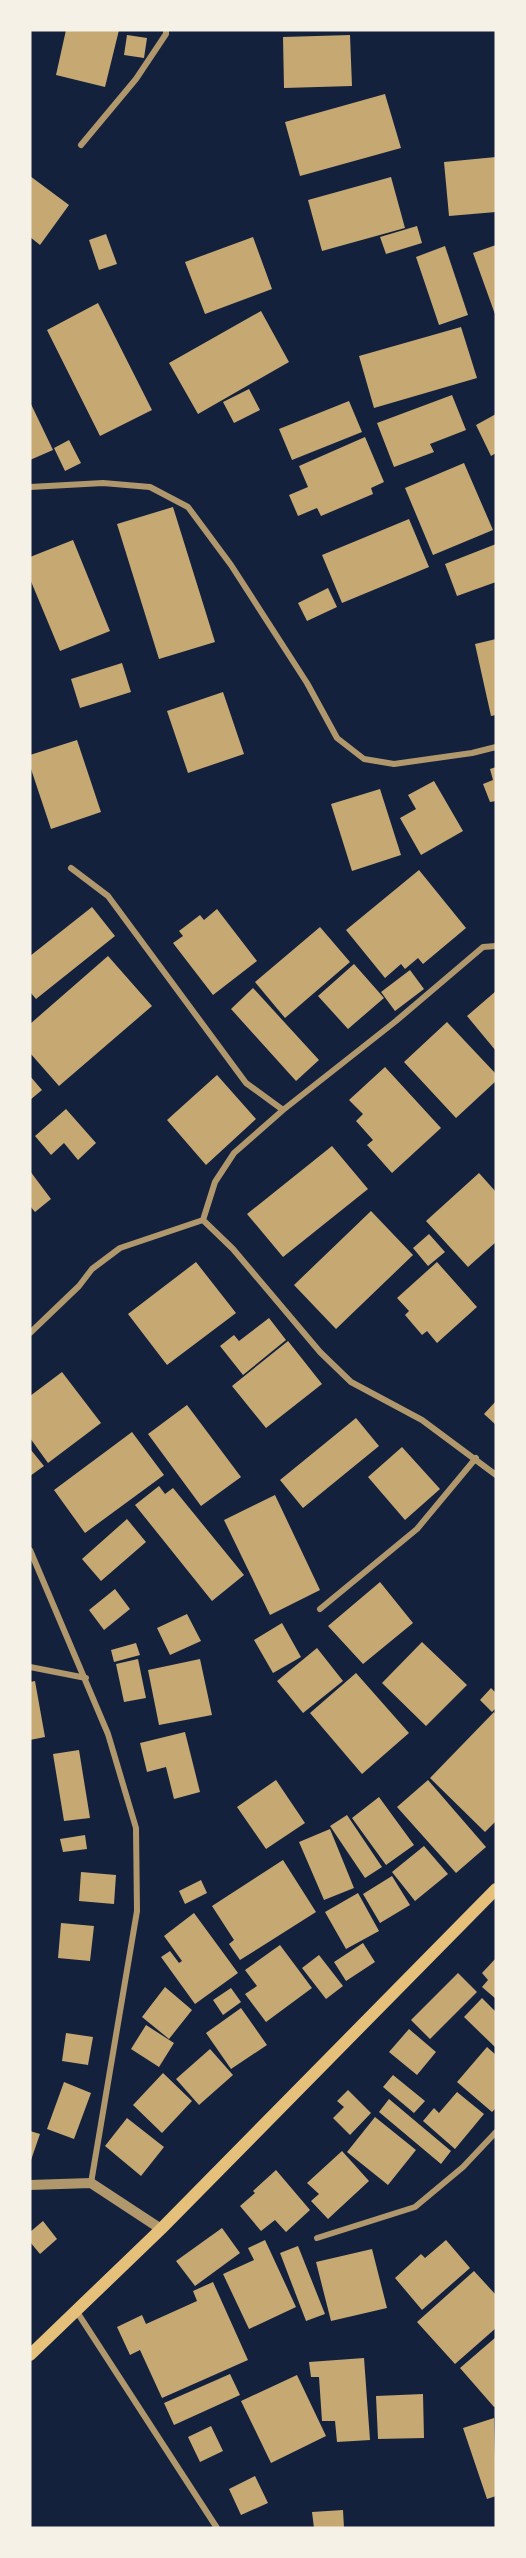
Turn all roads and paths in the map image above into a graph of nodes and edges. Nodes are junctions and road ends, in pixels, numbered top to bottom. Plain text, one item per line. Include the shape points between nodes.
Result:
1 (166, 30) edge
2 (81, 145) dead end
3 (30, 487) edge
4 (496, 747) edge
5 (71, 868) dead end
6 (496, 946) edge
7 (283, 1110) junction
8 (203, 1220) junction
9 (30, 1333) edge
10 (476, 1458) junction
11 (496, 1475) edge
12 (30, 1550) edge
13 (320, 1609) dead end
14 (30, 1667) edge
15 (86, 1678) junction
16 (496, 1889) edge
17 (496, 2132) edge
18 (91, 2183) junction
19 (30, 2185) edge
20 (161, 2229) junction
21 (317, 2238) dead end
22 (77, 2312) junction
23 (30, 2355) edge
24 (217, 2528) edge

1 - 2 street via 136,79
3 - 4 street via 103,483 150,487 188,507 231,565 307,683 337,738 364,759 394,764
5 - 7 street via 108,896 246,1083
6 - 7 street via 483,947
7 - 8 street via 234,1154 215,1182
8 - 9 street via 120,1248 92,1269
8 - 10 street via 351,1382 422,1420
10 - 11 street
10 - 13 street via 417,1529
12 - 15 street
14 - 15 street
15 - 18 street via 108,1734 136,1828 137,1864 137,1911
16 - 20 main road
17 - 21 street via 463,2168 415,2207
18 - 19 street
18 - 20 street
20 - 22 main road
22 - 23 main road
22 - 24 street

